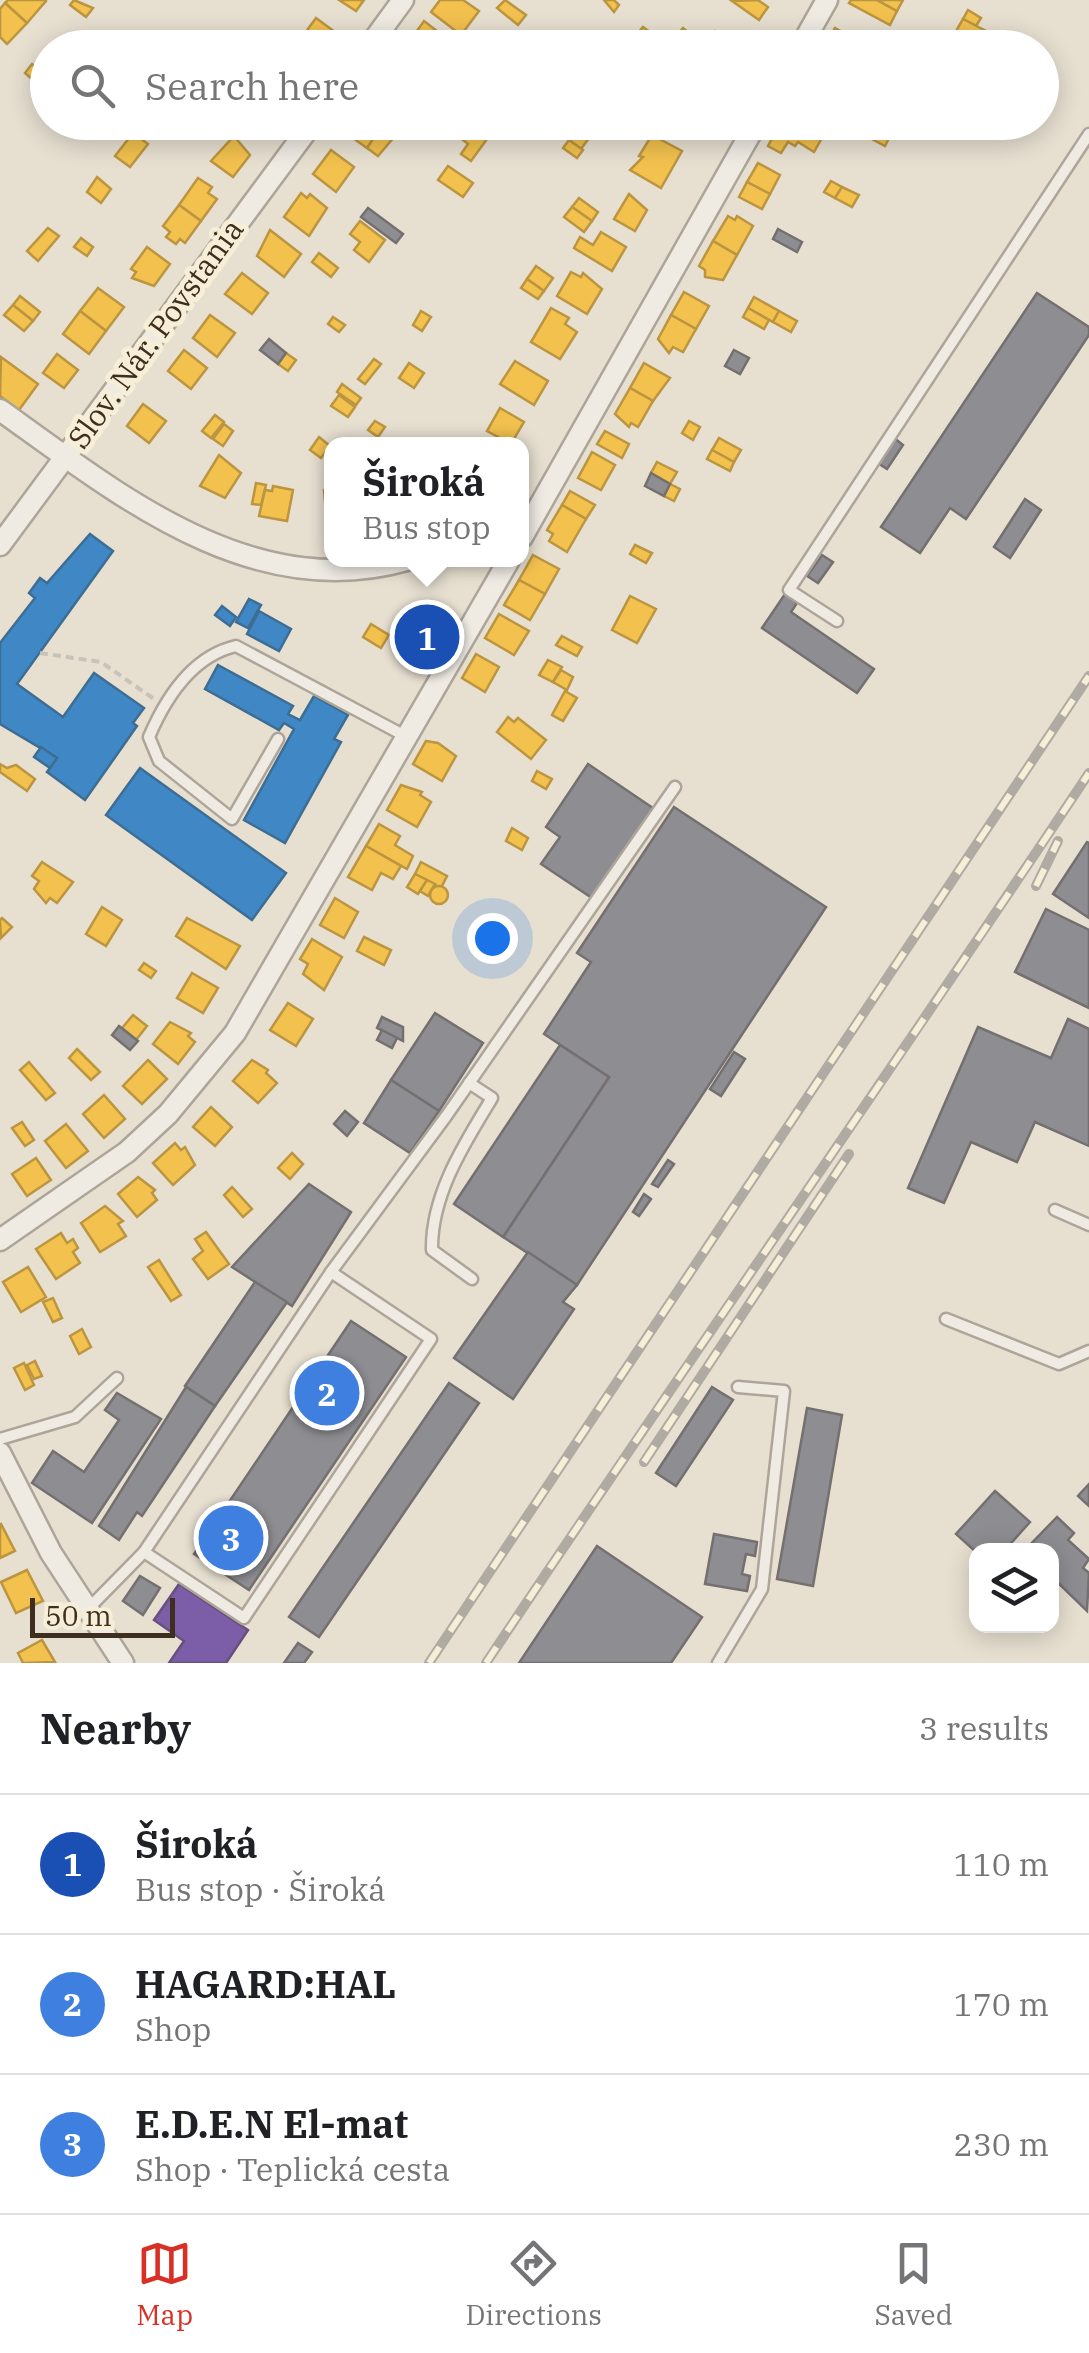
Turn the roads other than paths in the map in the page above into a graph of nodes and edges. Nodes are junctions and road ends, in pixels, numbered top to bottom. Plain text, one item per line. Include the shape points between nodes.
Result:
1 (403, 0) edge
2 (827, 0) edge
3 (381, 30) edge
4 (810, 30) edge
5 (1089, 134) edge
6 (299, 140) edge
7 (747, 140) edge
8 (0, 410) edge
9 (66, 457) junction
10 (530, 509) edge
11 (0, 545) edge
12 (362, 567) edge
13 (505, 567) edge
14 (838, 621) dead end
15 (406, 736) junction
16 (278, 739) dead end
17 (675, 787) dead end
18 (469, 1083) junction
19 (1055, 1210) dead end
20 (1089, 1225) edge
21 (0, 1240) edge
22 (330, 1272) junction
23 (472, 1279) dead end
24 (946, 1319) dead end
25 (1089, 1352) edge
26 (118, 1378) dead end
27 (738, 1387) dead end
28 (0, 1439) edge
29 (0, 1453) edge
30 (144, 1552) junction
31 (87, 1610) junction
32 (123, 1663) edge
33 (718, 1663) edge

1 - 3 street
2 - 4 street
5 - 14 lane via 789,590
6 - 9 street, Slov. Nár. Povstania
7 - 10 street
8 - 9 street
9 - 11 street, Slov. Nár. Povstania
9 - 12 street via 183,531 249,559
13 - 15 street
15 - 16 lane via 236,646 210,652 162,705 149,737 158,761 232,819
15 - 21 street via 262,991 206,1071 128,1152
17 - 18 lane
18 - 22 lane
18 - 23 lane via 492,1098 432,1219 432,1250
19 - 20 lane
22 - 30 lane
22 - 30 lane via 431,1339 244,1618
24 - 25 lane via 1059,1364
26 - 28 lane via 75,1417
27 - 33 lane via 784,1390 762,1589
29 - 31 street
30 - 31 lane
31 - 32 street

